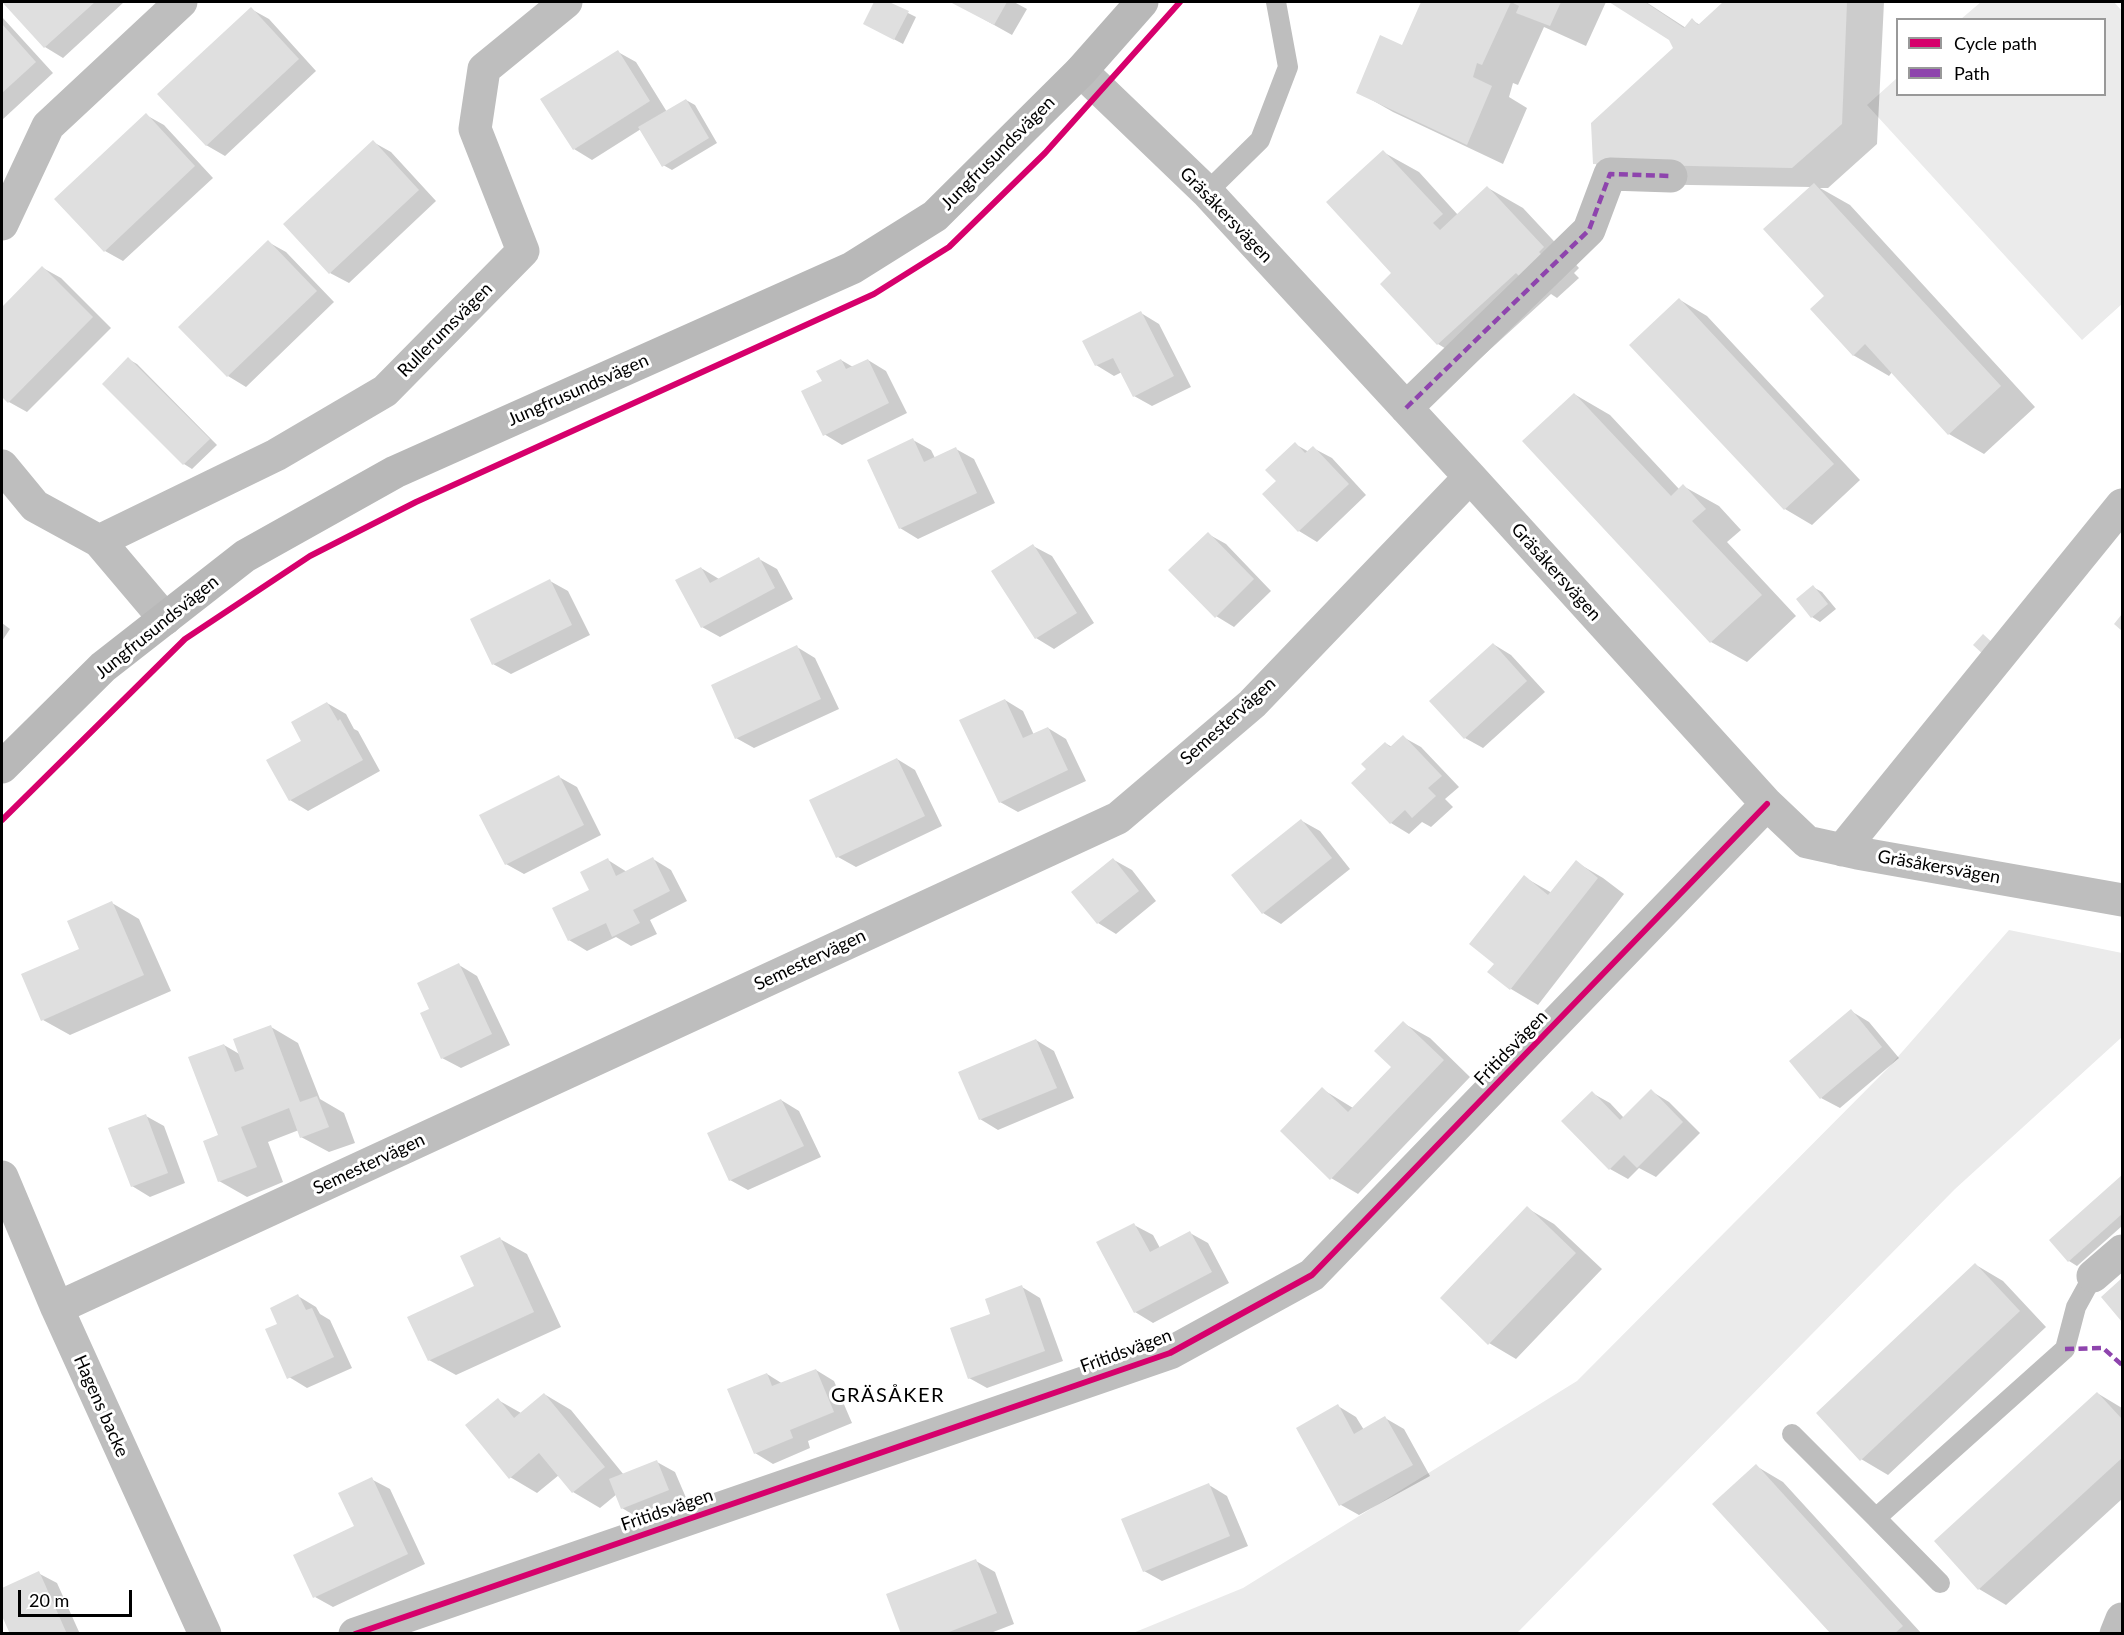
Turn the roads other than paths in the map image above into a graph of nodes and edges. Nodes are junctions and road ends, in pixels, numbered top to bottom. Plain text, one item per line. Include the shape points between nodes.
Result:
1 (181, 2) edge
2 (566, 2) edge
3 (1142, 2) edge
4 (1276, 2) edge
5 (1081, 71) junction
6 (1671, 176) dead end
7 (1207, 192) junction
8 (2, 224) edge
9 (1406, 408) junction
10 (2, 466) edge
11 (1470, 477) junction
12 (2122, 505) edge
13 (99, 541) junction
14 (165, 619) junction
15 (2, 767) edge
16 (1767, 804) junction
17 (1842, 850) junction
18 (2122, 900) edge
19 (2, 1177) edge
20 (2122, 1251) edge
21 (2093, 1276) joint
22 (57, 1308) junction
23 (1792, 1434) dead end
24 (1876, 1518) junction
25 (1940, 1583) dead end
26 (2122, 1619) edge
27 (205, 1634) edge
28 (356, 1634) edge
29 (2116, 1634) edge

1 - 8 street via 48,126
2 - 13 street, Rullerumsvägen via 484,69 475,129 523,251 385,391 276,455
3 - 5 street, Jungfrusundsvägen
4 - 7 lane via 1288,67 1260,140
5 - 7 street, Gräsåkersvägen
5 - 14 street, Jungfrusundsvägen via 934,216 852,268 395,472 245,556
6 - 9 street via 1610,174 1589,230
7 - 9 street, Gräsåkersvägen
9 - 11 street, Gräsåkersvägen
10 - 13 street via 35,506
11 - 16 street, Gräsåkersvägen
11 - 22 street, Semestervägen via 1252,704 1118,818
12 - 17 street
13 - 14 street
14 - 15 street, Jungfrusundsvägen via 103,667
16 - 17 street, Gräsåkersvägen via 1807,842
16 - 28 street, Fritidsvägen via 1312,1275 1170,1353
17 - 18 street, Gräsåkersvägen
19 - 22 street, Hagens backe
20 - 21 street
21 - 24 lane via 2076,1307 2066,1349
22 - 27 street, Hagens backe
23 - 24 lane
24 - 25 lane
26 - 29 street

